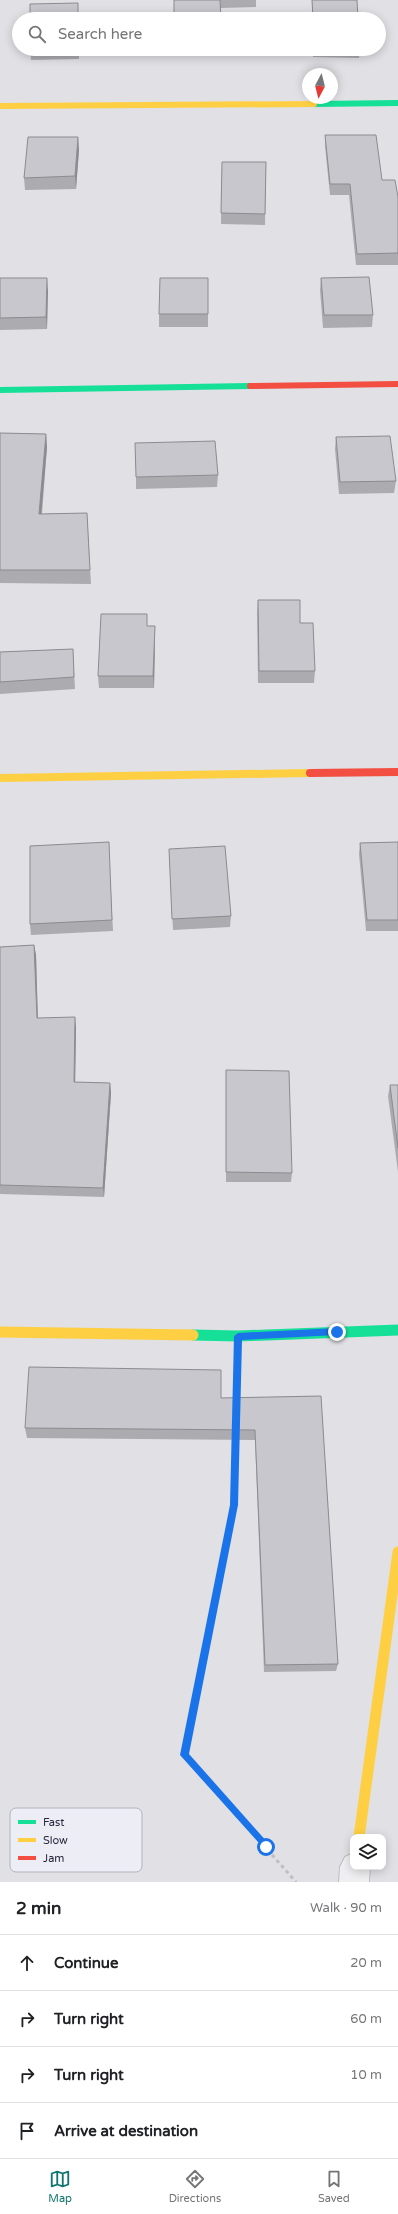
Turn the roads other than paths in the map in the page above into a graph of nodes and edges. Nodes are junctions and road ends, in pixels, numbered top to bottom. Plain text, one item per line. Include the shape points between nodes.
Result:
1 (398, 103) edge
2 (0, 106) edge
3 (398, 384) edge
4 (0, 390) edge
5 (398, 772) edge
6 (0, 778) edge
7 (398, 1330) edge
8 (0, 1332) edge
9 (398, 1552) edge
10 (359, 1834) edge
11 (356, 1870) edge
12 (354, 1882) edge

1 - 2 street
3 - 4 street
5 - 6 street
7 - 8 street via 238,1336
9 - 10 street
11 - 12 street

